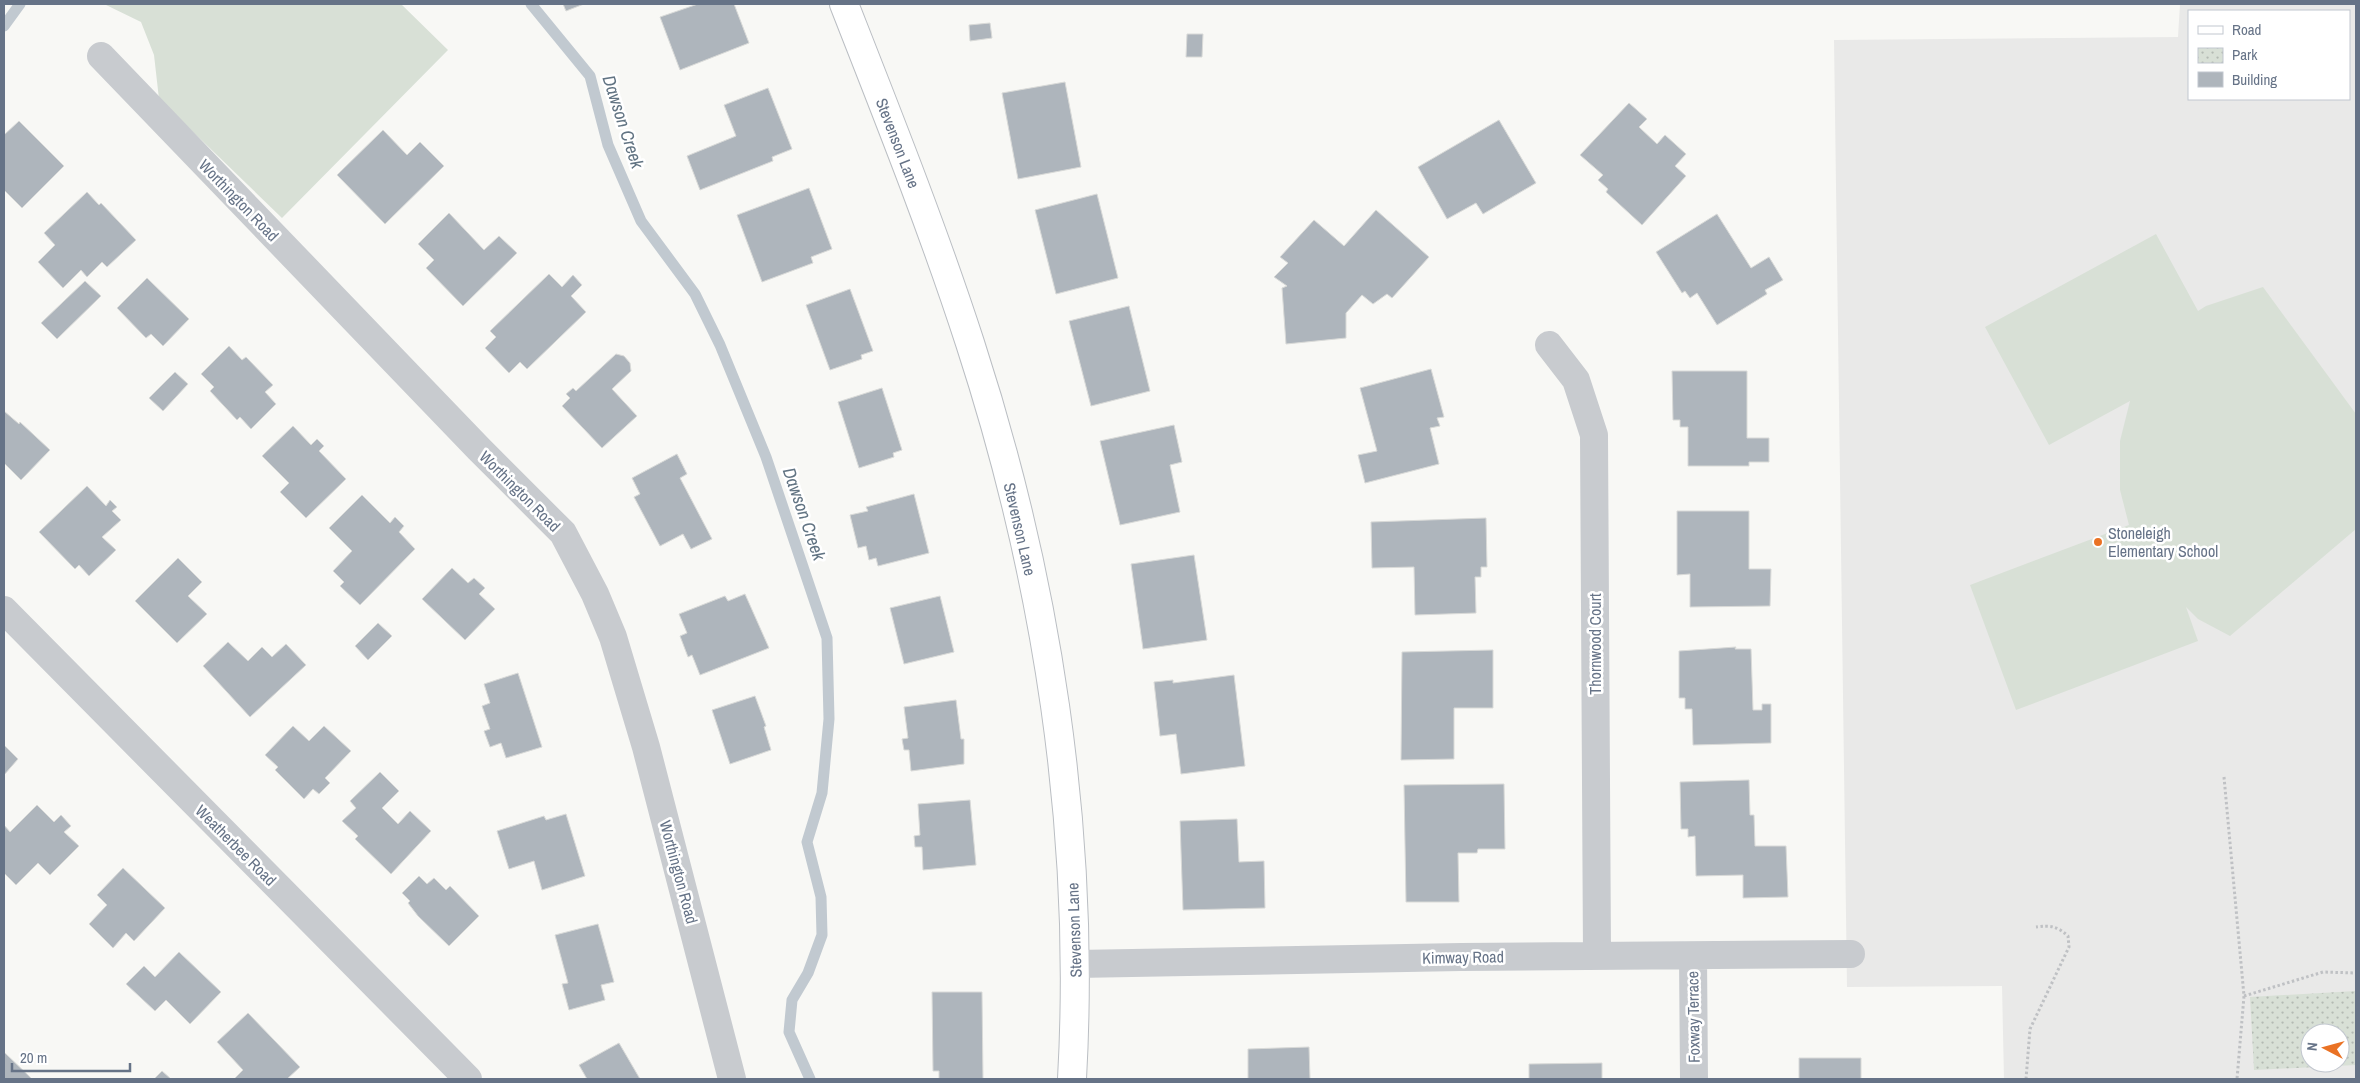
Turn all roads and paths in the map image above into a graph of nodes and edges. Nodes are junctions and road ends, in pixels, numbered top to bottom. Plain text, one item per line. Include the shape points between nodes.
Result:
1 (844, 4) edge
2 (101, 56) dead end
3 (1549, 345) dead end
4 (4, 610) edge
5 (2224, 777) dead end
6 (2036, 927) dead end
7 (1851, 954) dead end
8 (1597, 955) junction
9 (1693, 956) junction
10 (1076, 964) junction
11 (2356, 973) edge
12 (2244, 996) junction
13 (468, 1079) edge
14 (732, 1079) edge
15 (1072, 1079) edge
16 (1694, 1079) edge
17 (2026, 1079) edge
18 (2237, 1079) edge

1 - 10 street, Stevenson Lane via 965,328 1016,506 1047,651 1056,716 1070,840
2 - 14 street, Worthington Road via 564,533 613,637 646,747
3 - 8 street, Thornwood Court via 1576,380 1594,436
4 - 13 street, Weatherbee Road
5 - 12 path
6 - 17 path via 2048,925 2059,928 2068,936 2068,947 2030,1029
7 - 9 street, Kimway Road
8 - 9 street, Kimway Road
8 - 10 street, Kimway Road
9 - 16 street, Foxway Terrace
10 - 15 street, Stevenson Lane
11 - 12 path via 2324,972
12 - 18 path

